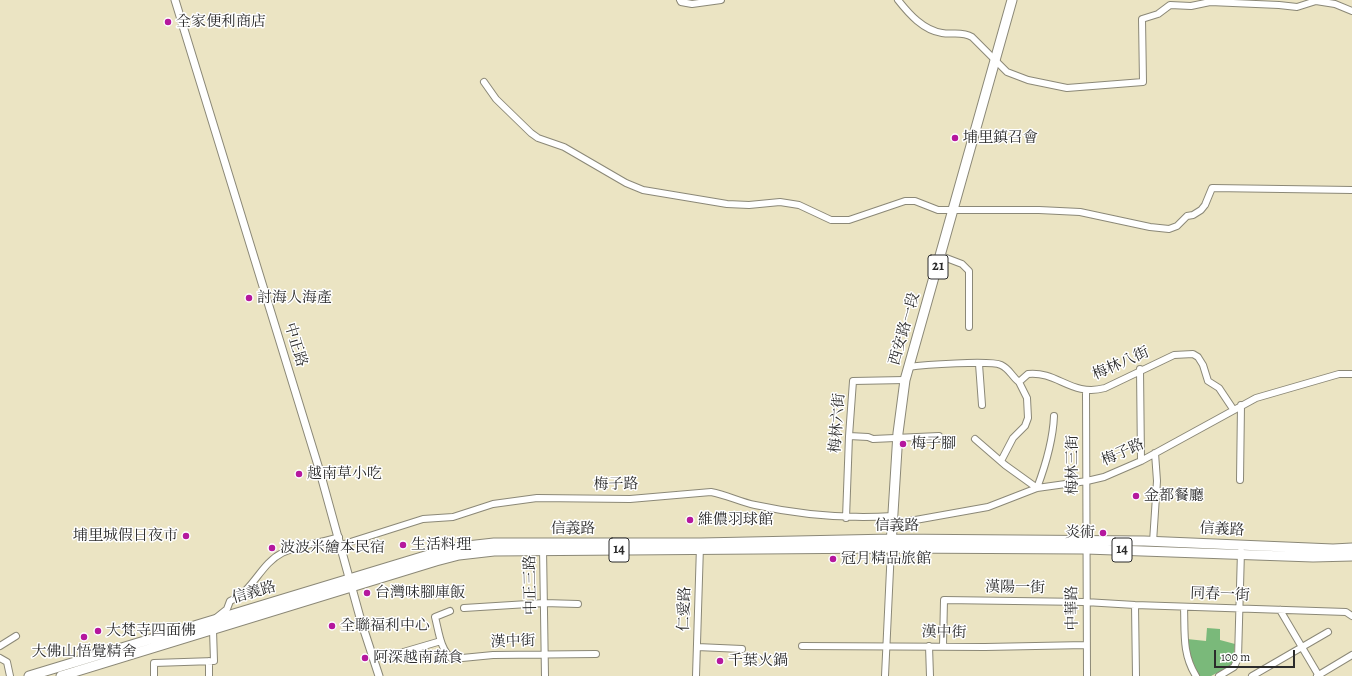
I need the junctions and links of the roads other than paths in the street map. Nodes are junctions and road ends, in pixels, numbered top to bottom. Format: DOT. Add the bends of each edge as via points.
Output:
graph roads {
  1 [pos="175,0"];
  2 [pos="680,0"];
  3 [pos="721,0"];
  4 [pos="898,0"];
  5 [pos="1012,0"];
  6 [pos="1210,1"];
  7 [pos="1352,11"];
  8 [pos="996,62"];
  9 [pos="484,82"];
  10 [pos="1352,190"];
  11 [pos="954,210"];
  12 [pos="941,256"];
  13 [pos="969,327"];
  14 [pos="979,364"];
  15 [pos="908,367"];
  16 [pos="1140,369"];
  17 [pos="1352,374"];
  18 [pos="905,380"];
  19 [pos="1019,382"];
  20 [pos="1086,391"];
  21 [pos="982,405"];
  22 [pos="1241,405"];
  23 [pos="1233,409"];
  24 [pos="1054,416"];
  25 [pos="849,436"];
  26 [pos="939,436"];
  27 [pos="898,439"];
  28 [pos="975,439"];
  29 [pos="1155,453"];
  30 [pos="1001,461"];
  31 [pos="1141,461"];
  32 [pos="1240,480"];
  33 [pos="1086,481"];
  34 [pos="1037,488"];
  35 [pos="846,518"];
  36 [pos="893,520"];
  37 [pos="339,537"];
  38 [pos="1153,542"];
  39 [pos="892,544"];
  40 [pos="341,545"];
  41 [pos="1086,545"];
  42 [pos="543,547"];
  43 [pos="700,547"];
  44 [pos="1352,548"];
  45 [pos="1242,549"];
  46 [pos="1352,556"];
  47 [pos="351,583"];
  48 [pos="1085,602"];
  49 [pos="544,603"];
  50 [pos="578,604"];
  51 [pos="1135,605"];
  52 [pos="1184,607"];
  53 [pos="464,608"];
  54 [pos="1238,608"];
  55 [pos="450,610"];
  56 [pos="1280,610"];
  57 [pos="1352,616"];
  58 [pos="215,619"];
  59 [pos="182,629"];
  60 [pos="214,630"];
  61 [pos="1328,632"];
  62 [pos="16,636"];
  63 [pos="184,638"];
  64 [pos="441,641"];
  65 [pos="1086,645"];
  66 [pos="0,646"];
  67 [pos="802,646"];
  68 [pos="886,646"];
  69 [pos="928,646"];
  70 [pos="943,646"];
  71 [pos="697,647"];
  72 [pos="1303,648"];
  73 [pos="742,649"];
  74 [pos="372,653"];
  75 [pos="544,654"];
  76 [pos="596,654"];
  77 [pos="1352,656"];
  78 [pos="0,658"];
  79 [pos="212,661"];
  80 [pos="10,676"];
  81 [pos="29,676"];
  82 [pos="61,676"];
  83 [pos="154,676"];
  84 [pos="209,676"];
  85 [pos="379,676"];
  86 [pos="545,676"];
  87 [pos="696,676"];
  88 [pos="885,676"];
  89 [pos="930,676"];
  90 [pos="1087,676"];
  91 [pos="1136,676"];
  92 [pos="1196,676"];
  93 [pos="1219,676"];
  94 [pos="1252,676"];
  95 [pos="1318,676"];
  1 -- 37 [label="street, 中正路"];
  2 -- 3 [label="street" via="692,4"];
  4 -- 8 [label="street" via="910,15 931,30 967,34 972,37"];
  5 -- 8 [label="main road, 西安路一段 / 21"];
  6 -- 7 [label="street" via="1297,7 1316,1"];
  6 -- 8 [label="street" via="1191,6 1170,6 1158,14 1142,19 1144,62 1141,83 1067,88 1016,76"];
  8 -- 11 [label="main road, 西安路一段 / 21"];
  9 -- 11 [label="street" via="496,99 538,138 564,147 643,190 727,204 780,202 799,205 831,220 861,217 905,201 915,201 938,210"];
  10 -- 11 [label="street" via="1212,188 1206,205 1201,210 1169,229 1080,212"];
  11 -- 12 [label="main road, 西安路一段 / 21"];
  12 -- 13 [label="street" via="962,264 969,271"];
  12 -- 15 [label="main road, 西安路一段 / 21"];
  14 -- 15 [label="street" via="928,364"];
  14 -- 19 [label="street" via="1001,365"];
  14 -- 21 [label="street"];
  15 -- 18 [label="main road, 西安路一段 / 21"];
  16 -- 20 [label="street, 梅林八街" via="1105,388"];
  16 -- 23 [label="street, 梅林八街" via="1177,354 1196,355 1203,365 1207,380 1219,388"];
  16 -- 31 [label="street"];
  17 -- 22 [label="street, 梅子路" via="1322,378"];
  18 -- 25 [label="street, 梅林六街" via="853,381"];
  18 -- 27 [label="main road, 西安路一段 / 21"];
  19 -- 20 [label="street, 梅林八街" via="1028,374 1041,373"];
  19 -- 30 [label="street" via="1027,398 1028,418 1025,426 1013,438"];
  20 -- 33 [label="street, 梅林三街"];
  22 -- 23 [label="street, 梅子路"];
  22 -- 32 [label="street"];
  23 -- 29 [label="street, 梅子路"];
  24 -- 34 [label="street" via="1049,455"];
  25 -- 27 [label="street"];
  25 -- 35 [label="street, 梅林六街"];
  26 -- 27 [label="street"];
  27 -- 36 [label="main road, 西安路一段 / 21"];
  28 -- 30 [label="street"];
  29 -- 31 [label="street, 梅子路"];
  29 -- 38 [label="street" via="1157,481"];
  30 -- 34 [label="street"];
  31 -- 33 [label="street, 梅子路" via="1104,477"];
  33 -- 34 [label="street, 梅子路"];
  33 -- 41 [label="street, 梅林三街"];
  34 -- 36 [label="street, 梅子路" via="988,507"];
  35 -- 36 [label="street, 梅子路"];
  35 -- 40 [label="street, 梅子路" via="741,502 724,494 711,492 630,499 537,498 494,504 453,517 423,519"];
  36 -- 39 [label="main road, 西安路一段 / 21"];
  37 -- 40 [label="street, 中正路"];
  37 -- 58 [label="street" via="282,554 259,573 247,590 230,601 227,610"];
  38 -- 41 [label="main road, 信義路 / 14"];
  38 -- 45 [label="main road, 信義路 / 14"];
  39 -- 41 [label="main road, 信義路 / 14"];
  39 -- 43 [label="main road, 信義路 / 14"];
  39 -- 68 [label="street, 西安路一段"];
  40 -- 47 [label="street, 中正路"];
  41 -- 45 [label="main road, 信義路 / 14"];
  41 -- 48 [label="street, 中華路"];
  42 -- 43 [label="main road, 信義路 / 14"];
  42 -- 47 [label="main road, 信義路 / 14" via="459,555"];
  42 -- 49 [label="street, 中正三路"];
  43 -- 71 [label="street, 仁愛路"];
  44 -- 45 [label="main road, 信義路 / 14"];
  45 -- 46 [label="main road, 信義路 / 14" via="1313,557"];
  45 -- 54 [label="street"];
  47 -- 58 [label="main road, 信義路 / 14"];
  47 -- 60 [label="main road, 信義路 / 14"];
  47 -- 74 [label="street, 中正路"];
  48 -- 51 [label="street, 同春一街"];
  48 -- 65 [label="street, 中華路"];
  48 -- 70 [label="street, 漢陽一街" via="944,600"];
  49 -- 50 [label="street"];
  49 -- 53 [label="street"];
  49 -- 75 [label="street, 中正三路"];
  51 -- 52 [label="street, 同春一街"];
  51 -- 91 [label="street"];
  52 -- 54 [label="street, 同春一街"];
  52 -- 92 [label="street" via="1185,651 1188,663"];
  54 -- 56 [label="street, 同春一街"];
  54 -- 93 [label="street" via="1237,664"];
  55 -- 64 [label="street" via="435,617"];
  56 -- 57 [label="street, 同春一街" via="1346,612"];
  56 -- 72 [label="street"];
  58 -- 59 [label="main road, 信義路 / 14"];
  59 -- 63 [label="main road"];
  59 -- 81 [label="main road, 信義路 / 14"];
  60 -- 63 [label="main road, 信義路 / 14"];
  60 -- 79 [label="street"];
  61 -- 72 [label="street"];
  62 -- 66 [label="street"];
  63 -- 82 [label="main road, 信義路 / 14"];
  64 -- 74 [label="street" via="400,653"];
  64 -- 75 [label="street, 漢中街" via="452,659"];
  65 -- 70 [label="street, 漢中街"];
  65 -- 90 [label="street, 中華路"];
  67 -- 68 [label="street, 漢中街"];
  68 -- 69 [label="street, 漢中街"];
  68 -- 88 [label="street, 西安路一段"];
  69 -- 70 [label="street, 漢中街"];
  69 -- 89 [label="street"];
  71 -- 73 [label="street"];
  71 -- 87 [label="street, 仁愛路"];
  72 -- 94 [label="street"];
  72 -- 95 [label="street"];
  74 -- 85 [label="street, 中正路"];
  75 -- 76 [label="street, 漢中街"];
  75 -- 86 [label="street, 中正三路"];
  77 -- 95 [label="street"];
  78 -- 80 [label="street" via="7,662"];
  79 -- 83 [label="street" via="154,663"];
  79 -- 84 [label="street"];
}
